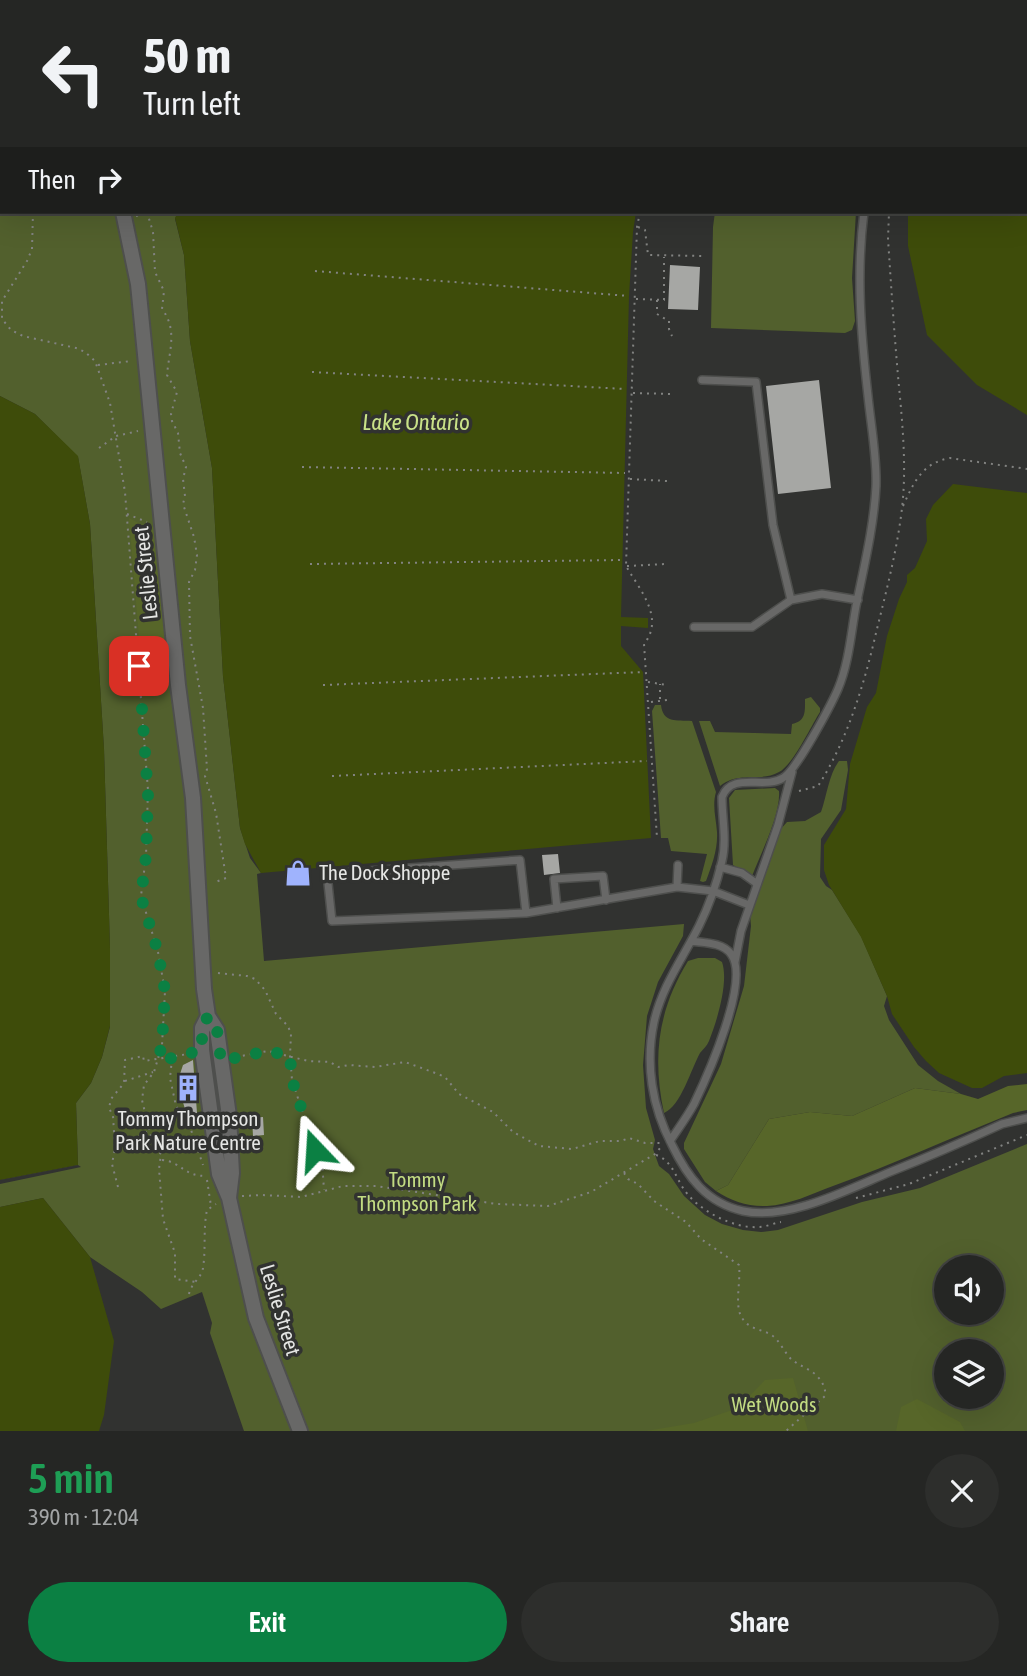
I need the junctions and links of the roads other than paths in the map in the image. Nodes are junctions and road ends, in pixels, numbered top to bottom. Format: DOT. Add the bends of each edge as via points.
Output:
graph roads {
  1 [pos="123,214"];
  2 [pos="864,214"];
  3 [pos="702,380"];
  4 [pos="791,600"];
  5 [pos="858,600"];
  6 [pos="694,627"];
  7 [pos="792,772"];
  8 [pos="678,865"];
  9 [pos="720,867"];
  10 [pos="756,884"];
  11 [pos="677,887"];
  12 [pos="713,891"];
  13 [pos="606,900"];
  14 [pos="749,905"];
  15 [pos="557,908"];
  16 [pos="526,913"];
  17 [pos="691,941"];
  18 [pos="735,962"];
  19 [pos="208,1016"];
  20 [pos="1027,1118"];
  21 [pos="668,1142"];
  22 [pos="229,1198"];
  23 [pos="300,1431"];
  1 -- 19 [label="street, Leslie Street" via="138,284 193,798"];
  2 -- 5 [label="lane" via="862,339 876,485"];
  3 -- 4 [label="lane" via="756,382 773,525"];
  4 -- 5 [label="lane" via="822,594"];
  4 -- 6 [label="lane" via="752,627"];
  5 -- 7 [label="lane" via="838,687"];
  7 -- 9 [label="lane" via="778,781 737,783 727,788 722,803 725,844"];
  7 -- 10 [label="lane"];
  8 -- 11 [label="lane"];
  9 -- 10 [label="lane" via="742,873"];
  9 -- 12 [label="lane"];
  10 -- 14 [label="lane"];
  11 -- 12 [label="lane"];
  11 -- 13 [label="lane"];
  12 -- 14 [label="lane"];
  12 -- 17 [label="lane"];
  13 -- 15 [label="lane"];
  13 -- 15 [label="lane" via="603,876 554,879"];
  14 -- 18 [label="lane"];
  15 -- 16 [label="lane"];
  16 -- 16 [label="lane" via="331,921 327,874 520,860"];
  17 -- 18 [label="lane" via="724,948"];
  17 -- 21 [label="lane" via="662,996 651,1040 652,1094"];
  18 -- 21 [label="lane" via="736,988 714,1060 692,1107"];
  19 -- 22 [label="street, Leslie Street" via="217,1030 230,1127"];
  19 -- 22 [label="street, Leslie Street" via="202,1028 202,1050 219,1174"];
  20 -- 21 [label="lane" via="1002,1124 823,1199 765,1213 724,1205 707,1195"];
  22 -- 23 [label="street, Leslie Street" via="256,1318"];
}
